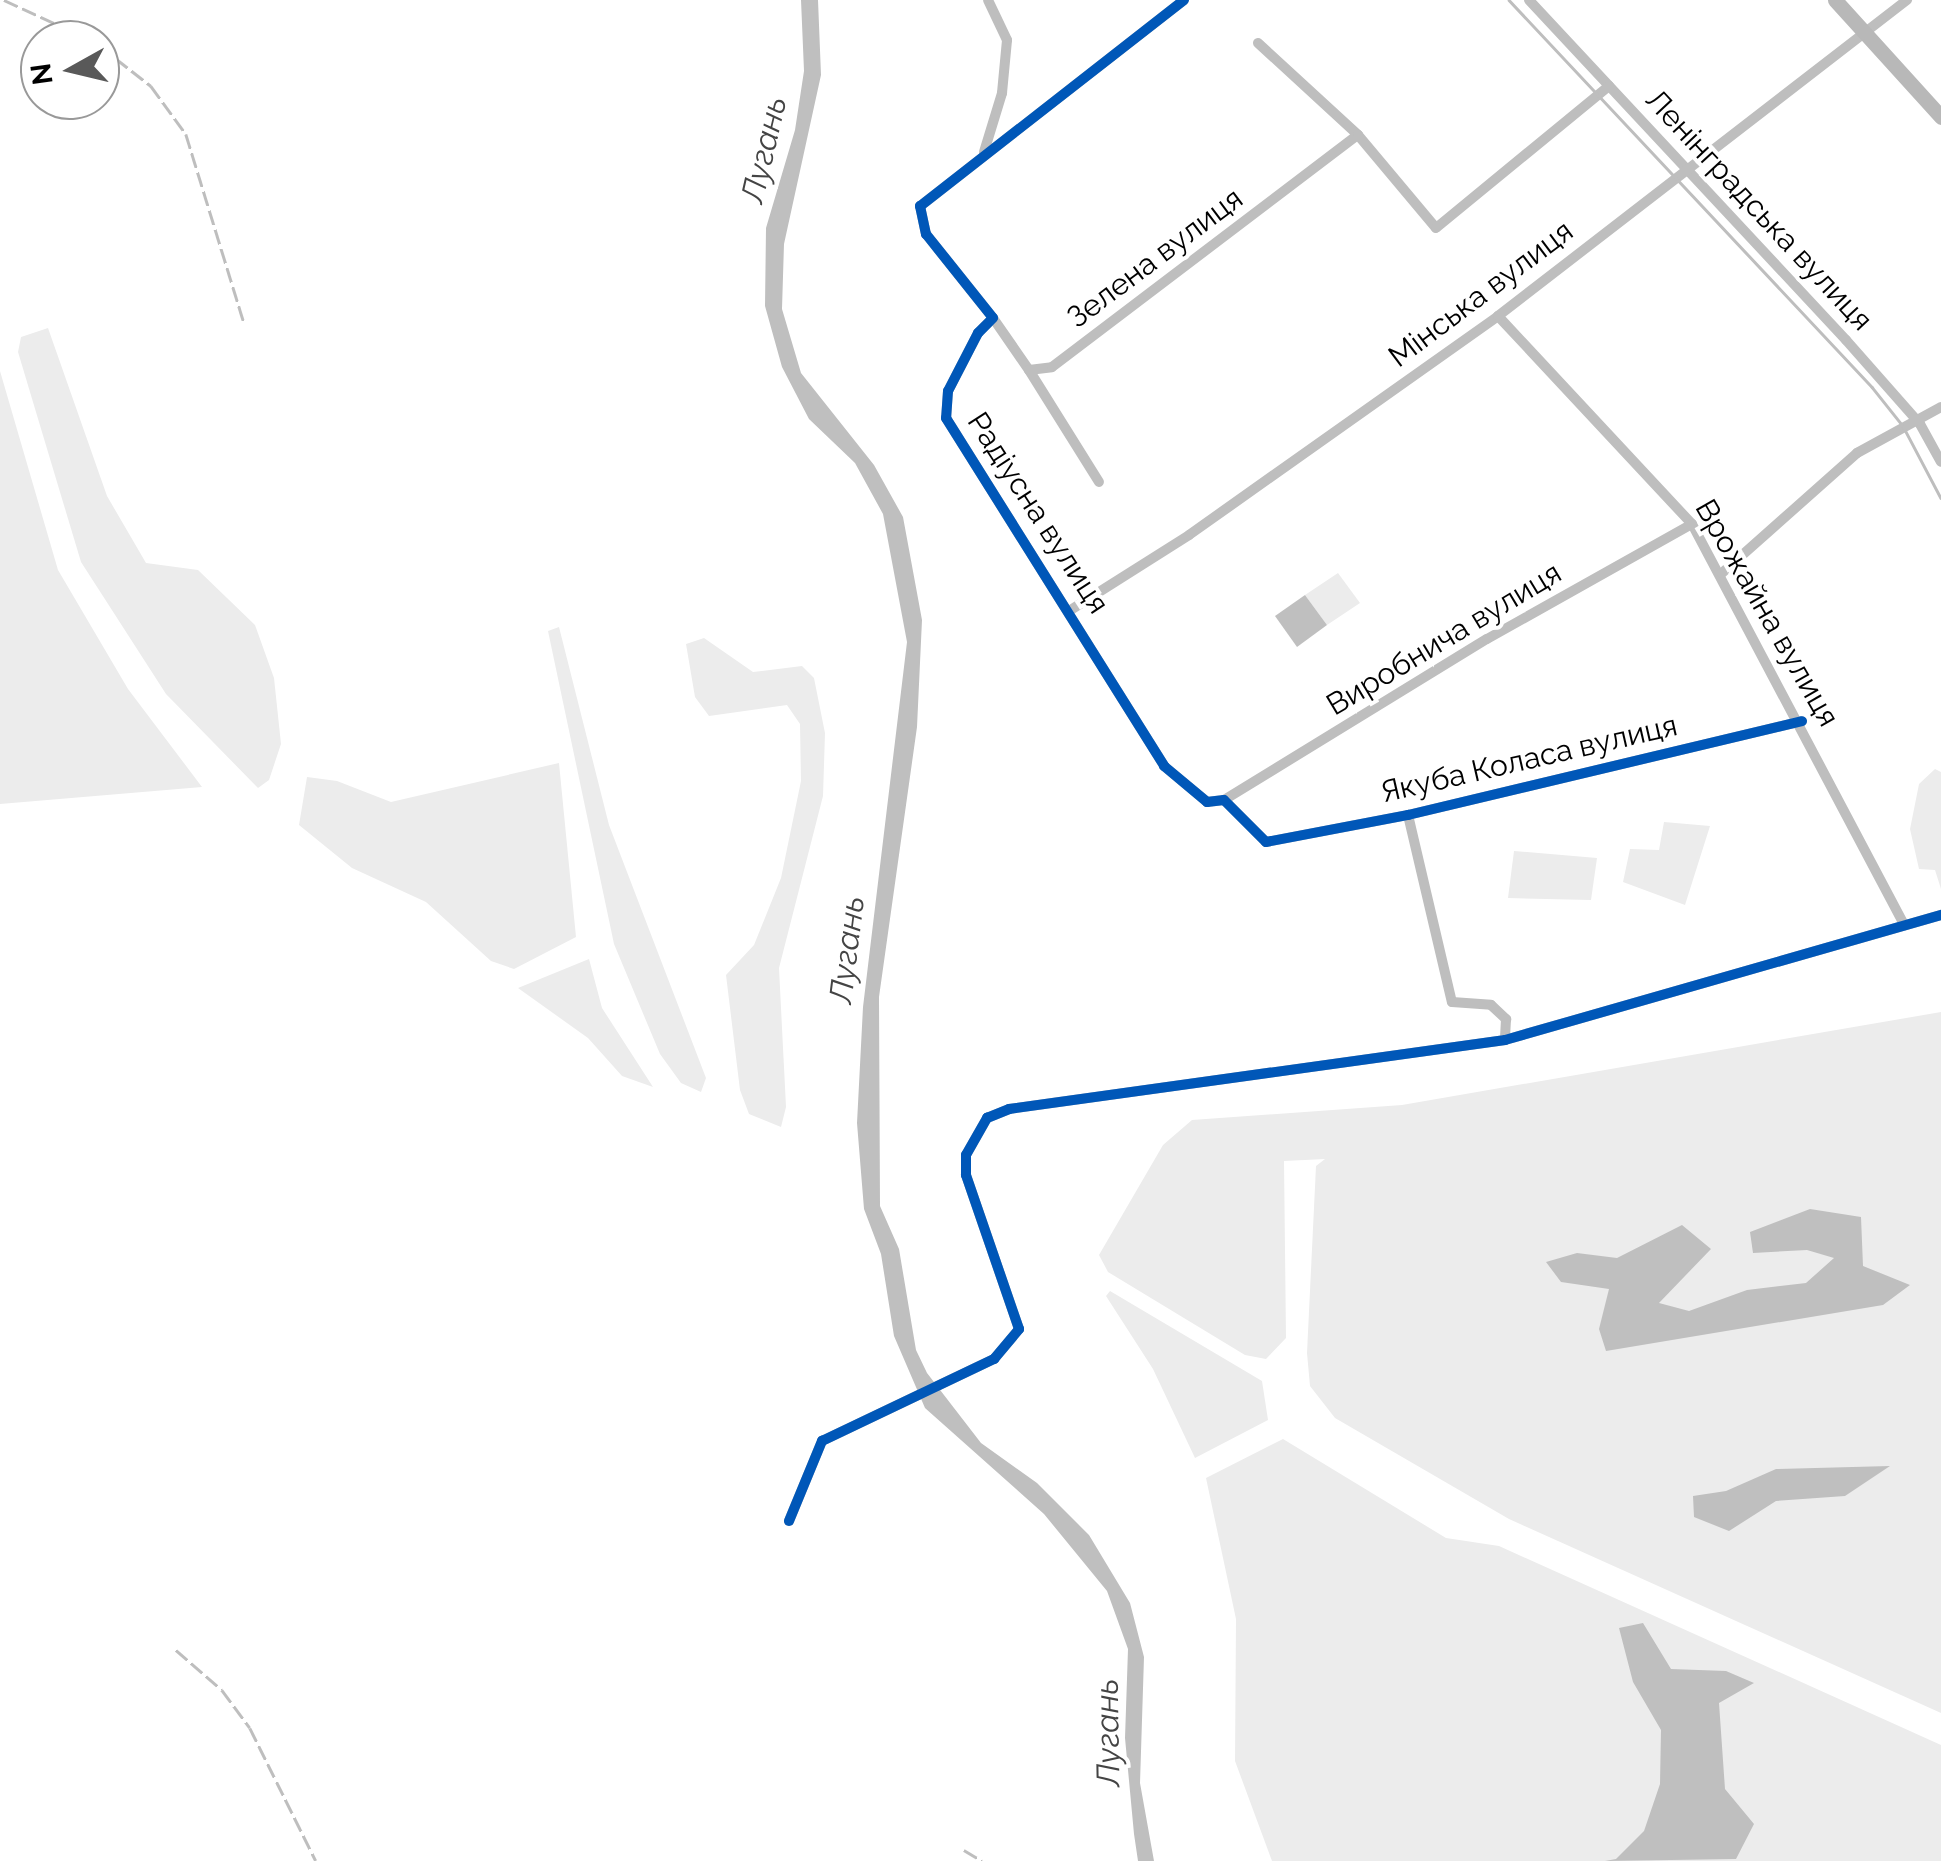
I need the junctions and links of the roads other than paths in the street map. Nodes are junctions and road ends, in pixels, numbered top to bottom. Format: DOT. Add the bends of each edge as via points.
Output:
graph roads {
  1 [pos="988,0"];
  2 [pos="1184,0"];
  3 [pos="1529,0"];
  4 [pos="1835,0"];
  5 [pos="1908,0"];
  6 [pos="1864,33"];
  7 [pos="1258,43"];
  8 [pos="1608,86"];
  9 [pos="1941,117"];
  10 [pos="1358,136"];
  11 [pos="984,153"];
  12 [pos="1691,172"];
  13 [pos="1498,316"];
  14 [pos="993,318"];
  15 [pos="1028,370"];
  16 [pos="1941,407"];
  17 [pos="1920,424"];
  18 [pos="1941,462"];
  19 [pos="1099,482"];
  20 [pos="1692,524"];
  21 [pos="1722,573"];
  22 [pos="1070,611"];
  23 [pos="1802,721"];
  24 [pos="1224,800"];
  25 [pos="1408,815"];
  26 [pos="1266,842"];
  27 [pos="1941,915"];
  28 [pos="1904,926"];
  29 [pos="1505,1040"];
  30 [pos="790,1521"];
  1 -- 11 [label="street" via="1008,40 1002,93"];
  2 -- 11 [label="street"];
  3 -- 8 [label="street, Ленінградська вулиця"];
  4 -- 6 [label="street"];
  5 -- 6 [label="street, Мінська вулиця"];
  6 -- 9 [label="street"];
  6 -- 12 [label="street, Мінська вулиця"];
  7 -- 10 [label="street"];
  8 -- 10 [label="street" via="1599,100 1436,228"];
  8 -- 12 [label="street, Ленінградська вулиця"];
  10 -- 15 [label="street, Зелена вулиця" via="1052,367"];
  11 -- 14 [label="street" via="920,206 926,234"];
  12 -- 13 [label="street, Мінська вулиця" via="1674,174"];
  12 -- 17 [label="street, Ленінградська вулиця"];
  13 -- 20 [label="street, Врожайна вулиця"];
  13 -- 22 [label="street, Мінська вулиця"];
  14 -- 15 [label="street"];
  14 -- 22 [label="street, Радіусна вулиця" via="948,390 946,418"];
  15 -- 19 [label="street"];
  16 -- 17 [label="street"];
  17 -- 18 [label="street, Ленінградська вулиця"];
  17 -- 21 [label="street" via="1890,431 1856,454"];
  20 -- 21 [label="street, Врожайна вулиця"];
  20 -- 24 [label="street, Виробнича вулиця" via="1487,639"];
  21 -- 23 [label="street, Врожайна вулиця"];
  22 -- 24 [label="street, Радіусна вулиця" via="1164,766 1207,802"];
  23 -- 25 [label="street, Якуба Коласа вулиця"];
  23 -- 28 [label="street, Врожайна вулиця"];
  24 -- 26 [label="street, Радіусна вулиця"];
  25 -- 26 [label="street, Якуба Коласа вулиця"];
  25 -- 29 [label="street" via="1452,1002 1491,1005 1506,1020"];
  27 -- 28 [label="street"];
  28 -- 29 [label="street"];
  29 -- 30 [label="street" via="1009,1109 987,1118 966,1155 966,1176 1019,1329 994,1359 822,1441"];
}
